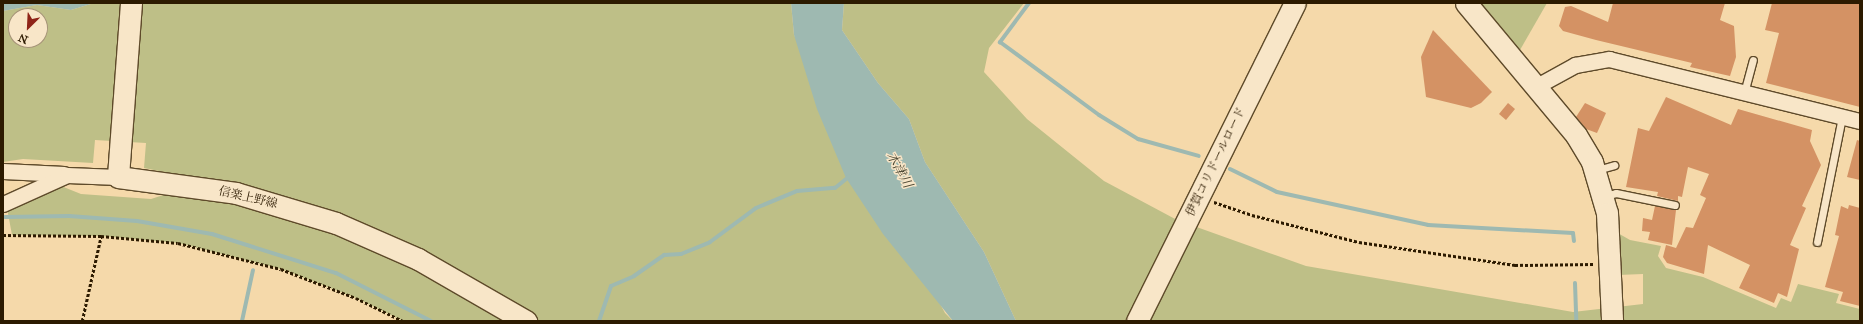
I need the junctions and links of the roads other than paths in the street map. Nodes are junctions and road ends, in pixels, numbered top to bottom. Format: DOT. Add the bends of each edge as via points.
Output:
graph roads {
  1 [pos="131,3"];
  2 [pos="1295,3"];
  3 [pos="1466,3"];
  4 [pos="1753,60"];
  5 [pos="1535,87"];
  6 [pos="1744,93"];
  7 [pos="1842,117"];
  8 [pos="1860,122"];
  9 [pos="3,171"];
  10 [pos="67,175"];
  11 [pos="118,177"];
  12 [pos="1604,196"];
  13 [pos="3,204"];
  14 [pos="1675,205"];
  15 [pos="1817,242"];
  16 [pos="526,321"];
  17 [pos="1137,321"];
  18 [pos="1612,321"];
  1 -- 11 [label="street"];
  2 -- 17 [label="street, 伊賀コリドールロード"];
  3 -- 5 [label="street"];
  4 -- 6 [label="lane"];
  5 -- 6 [label="street" via="1575,65 1609,59"];
  5 -- 12 [label="street" via="1605,168"];
  6 -- 7 [label="street"];
  7 -- 8 [label="street"];
  7 -- 15 [label="lane"];
  9 -- 10 [label="street"];
  10 -- 11 [label="street"];
  10 -- 13 [label="street"];
  11 -- 16 [label="street, 信楽上野線" via="236,193 336,223 418,259"];
  12 -- 14 [label="lane" via="1616,193"];
  12 -- 18 [label="street" via="1610,248"];
}
